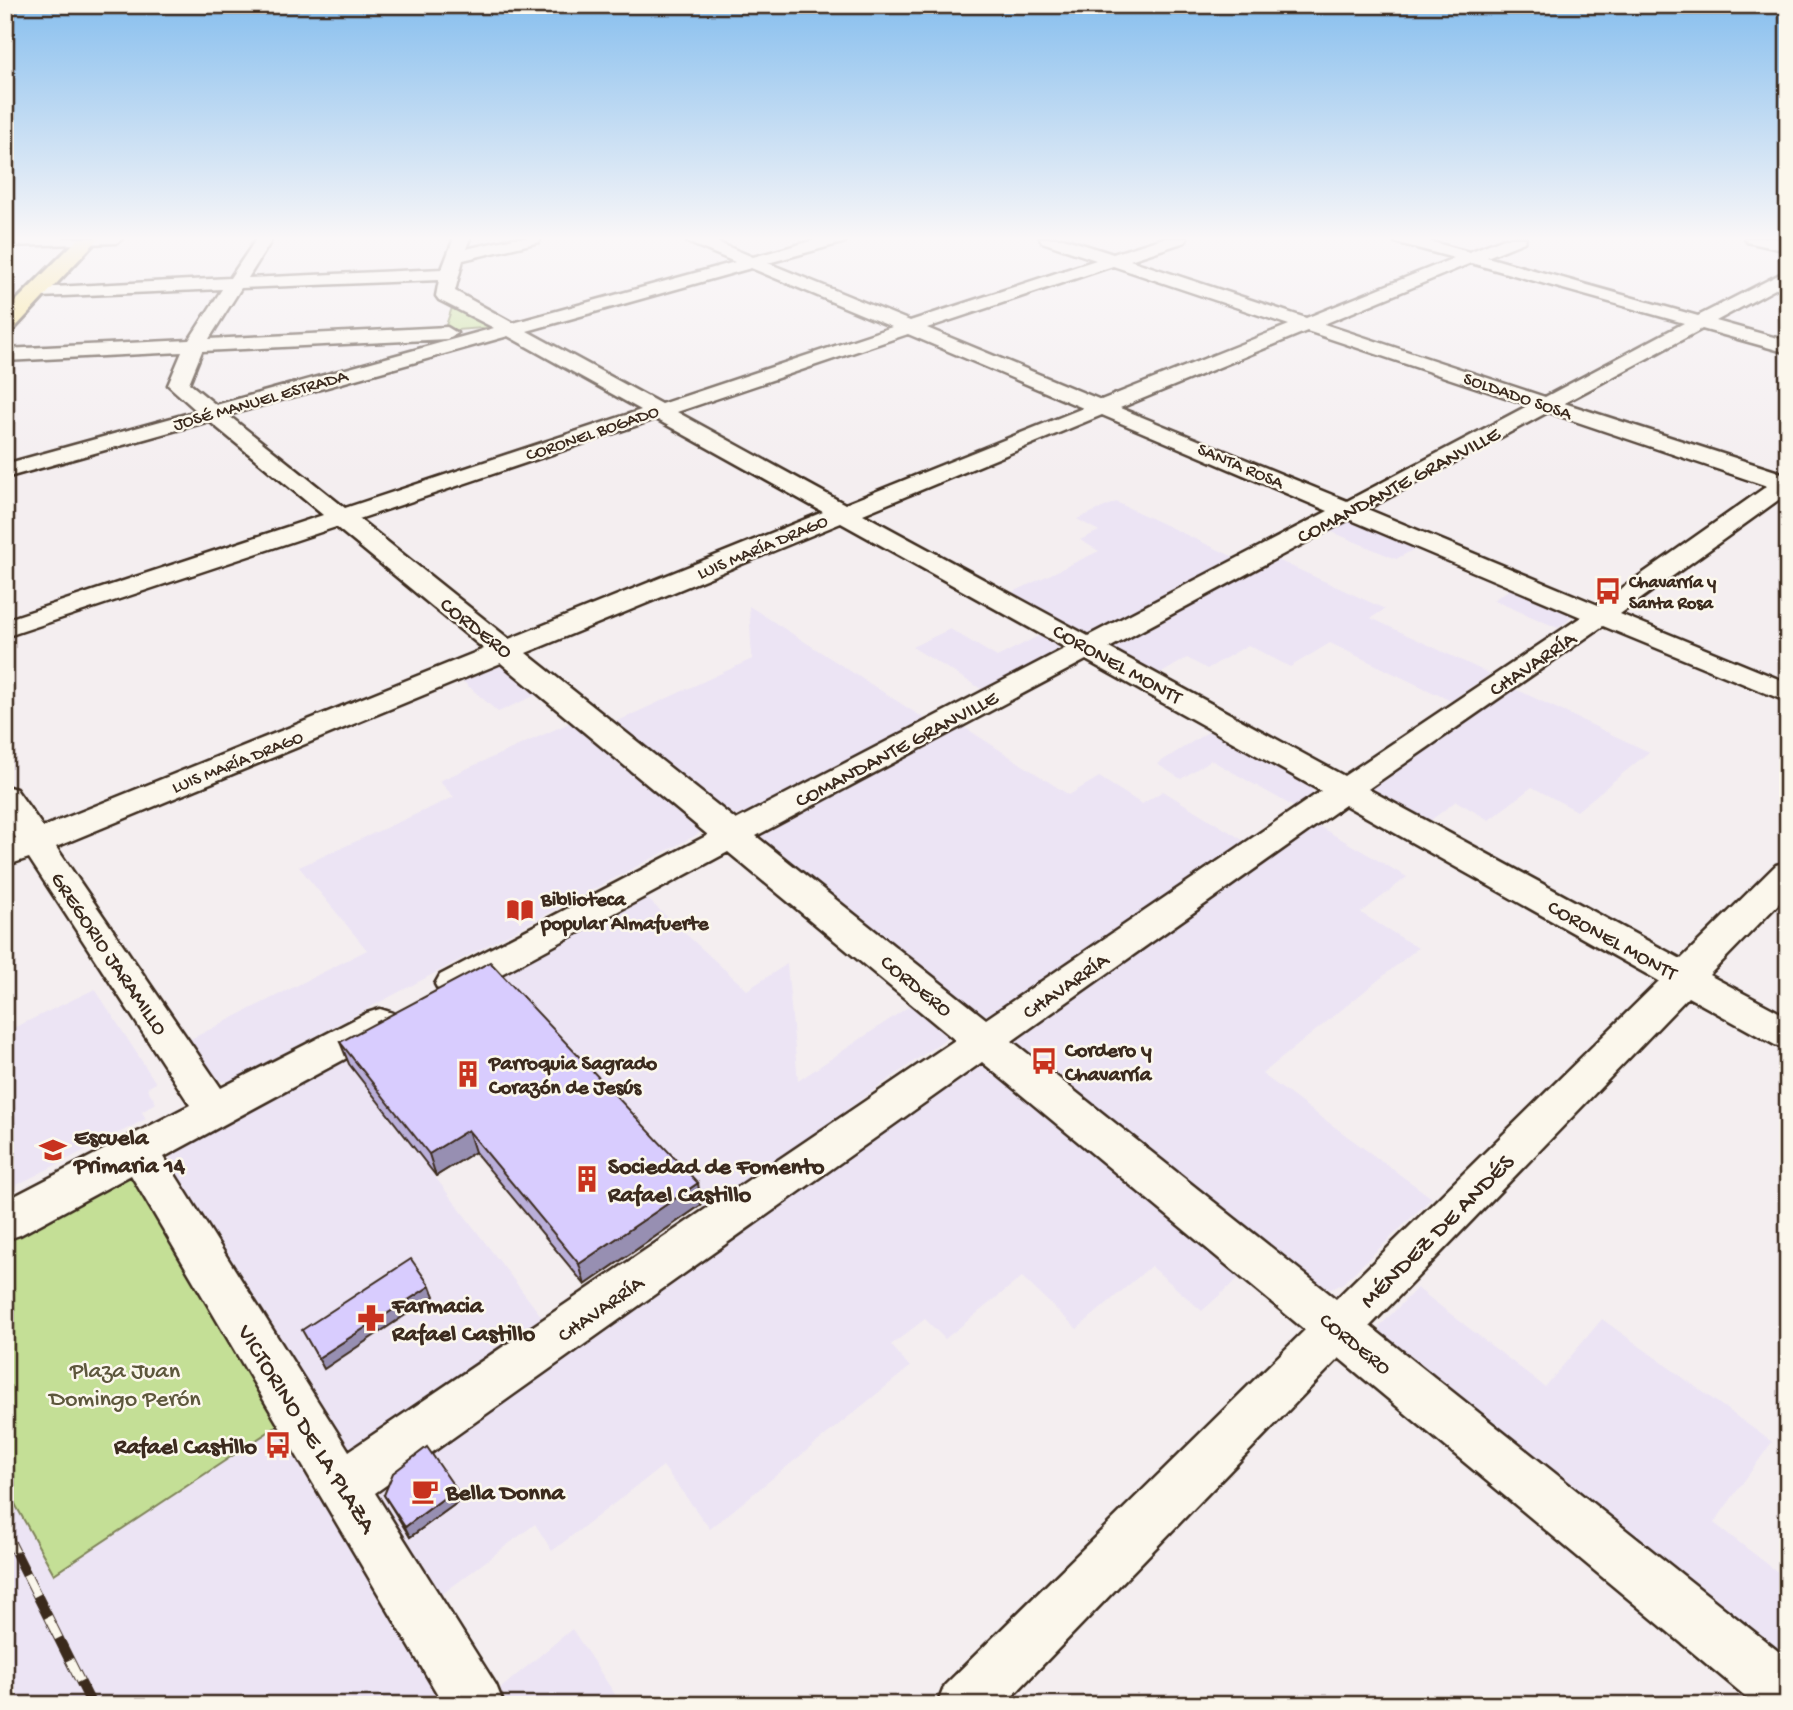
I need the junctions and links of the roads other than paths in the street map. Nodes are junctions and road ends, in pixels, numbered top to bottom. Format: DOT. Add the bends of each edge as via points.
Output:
graph roads {
  1 [pos="214,318"];
  2 [pos="441,318"];
  3 [pos="488,318"];
  4 [pos="553,318"];
  5 [pos="885,318"];
  6 [pos="939,318"];
  7 [pos="1288,318"];
  8 [pos="1321,318"];
  9 [pos="1685,318"];
  10 [pos="1708,318"];
  11 [pos="1700,322"];
  12 [pos="1306,324"];
  13 [pos="909,328"];
  14 [pos="510,330"];
  15 [pos="436,341"];
  16 [pos="196,345"];
  17 [pos="1788,347"];
  18 [pos="5,355"];
  19 [pos="1547,404"];
  20 [pos="1104,408"];
  21 [pos="657,410"];
  22 [pos="211,413"];
  23 [pos="5,471"];
  24 [pos="1787,484"];
  25 [pos="1350,511"];
  26 [pos="845,512"];
  27 [pos="338,517"];
  28 [pos="1601,615"];
  29 [pos="5,629"];
  30 [pos="1088,647"];
  31 [pos="509,652"];
  32 [pos="1788,693"];
  33 [pos="1346,789"];
  34 [pos="5,796"];
  35 [pos="732,835"];
  36 [pos="21,849"];
  37 [pos="1788,873"];
  38 [pos="1684,978"];
  39 [pos="1788,1035"];
  40 [pos="985,1041"];
  41 [pos="215,1111"];
  42 [pos="139,1152"];
  43 [pos="5,1222"];
  44 [pos="1339,1329"];
  45 [pos="342,1486"];
  46 [pos="1788,1695"];
  47 [pos="477,1705"];
  48 [pos="965,1705"];
  1 -- 16 [label="street, CORDERO"];
  2 -- 15 [label="street"];
  3 -- 14 [label="street, CORONEL MONTT"];
  4 -- 14 [label="street, JOSÉ MANUEL ESTRADA"];
  5 -- 13 [label="street, SANTA ROSA"];
  6 -- 13 [label="street, CORONEL BOGADO"];
  7 -- 12 [label="street, SOLDADO SOSA"];
  8 -- 12 [label="street, LUIS MARÍA DRAGO"];
  9 -- 11 [label="street"];
  10 -- 11 [label="street, COMANDANTE GRANVILLE"];
  11 -- 17 [label="street"];
  11 -- 19 [label="street, COMANDANTE GRANVILLE"];
  12 -- 19 [label="street, SOLDADO SOSA"];
  12 -- 20 [label="street, LUIS MARÍA DRAGO"];
  13 -- 20 [label="street, SANTA ROSA"];
  13 -- 21 [label="street, CORONEL BOGADO"];
  14 -- 15 [label="street, JOSÉ MANUEL ESTRADA"];
  14 -- 21 [label="street, CORONEL MONTT"];
  15 -- 16 [label="street"];
  15 -- 22 [label="street, JOSÉ MANUEL ESTRADA"];
  16 -- 18 [label="street"];
  16 -- 22 [label="street, CORDERO" via="177,381"];
  19 -- 24 [label="street, SOLDADO SOSA"];
  19 -- 25 [label="street, COMANDANTE GRANVILLE"];
  20 -- 25 [label="street, SANTA ROSA"];
  20 -- 26 [label="street, LUIS MARÍA DRAGO"];
  21 -- 26 [label="street, CORONEL MONTT"];
  21 -- 27 [label="street, CORONEL BOGADO"];
  22 -- 23 [label="street, JOSÉ MANUEL ESTRADA"];
  22 -- 27 [label="street, CORDERO"];
  24 -- 28 [label="street, CHAVARRÍA"];
  25 -- 28 [label="street, SANTA ROSA"];
  25 -- 30 [label="street, COMANDANTE GRANVILLE"];
  26 -- 30 [label="street, CORONEL MONTT"];
  26 -- 31 [label="street, LUIS MARÍA DRAGO"];
  27 -- 29 [label="street, CORONEL BOGADO"];
  27 -- 31 [label="street, CORDERO"];
  28 -- 32 [label="street, SANTA ROSA"];
  28 -- 33 [label="street, CHAVARRÍA"];
  30 -- 33 [label="street, CORONEL MONTT"];
  30 -- 35 [label="street, COMANDANTE GRANVILLE"];
  31 -- 35 [label="street, CORDERO"];
  31 -- 36 [label="street, LUIS MARÍA DRAGO"];
  33 -- 38 [label="street, CORONEL MONTT"];
  33 -- 40 [label="street, CHAVARRÍA"];
  34 -- 36 [label="street, GREGORIO JARAMILLO"];
  35 -- 40 [label="street, CORDERO"];
  35 -- 41 [label="street, COMANDANTE GRANVILLE"];
  36 -- 41 [label="street, GREGORIO JARAMILLO"];
  37 -- 38 [label="street, MÉNDEZ DE ANDÉS"];
  38 -- 39 [label="street, CORONEL MONTT"];
  38 -- 44 [label="street, MÉNDEZ DE ANDÉS"];
  40 -- 44 [label="street, CORDERO"];
  40 -- 45 [label="street, CHAVARRÍA"];
  41 -- 42 [label="street, COMANDANTE GRANVILLE"];
  42 -- 43 [label="street, COMANDANTE GRANVILLE"];
  42 -- 45 [label="street, VICTORINO DE LA PLAZA"];
  44 -- 46 [label="street, CORDERO"];
  44 -- 48 [label="street, MÉNDEZ DE ANDÉS"];
  45 -- 47 [label="street, VICTORINO DE LA PLAZA"];
}
